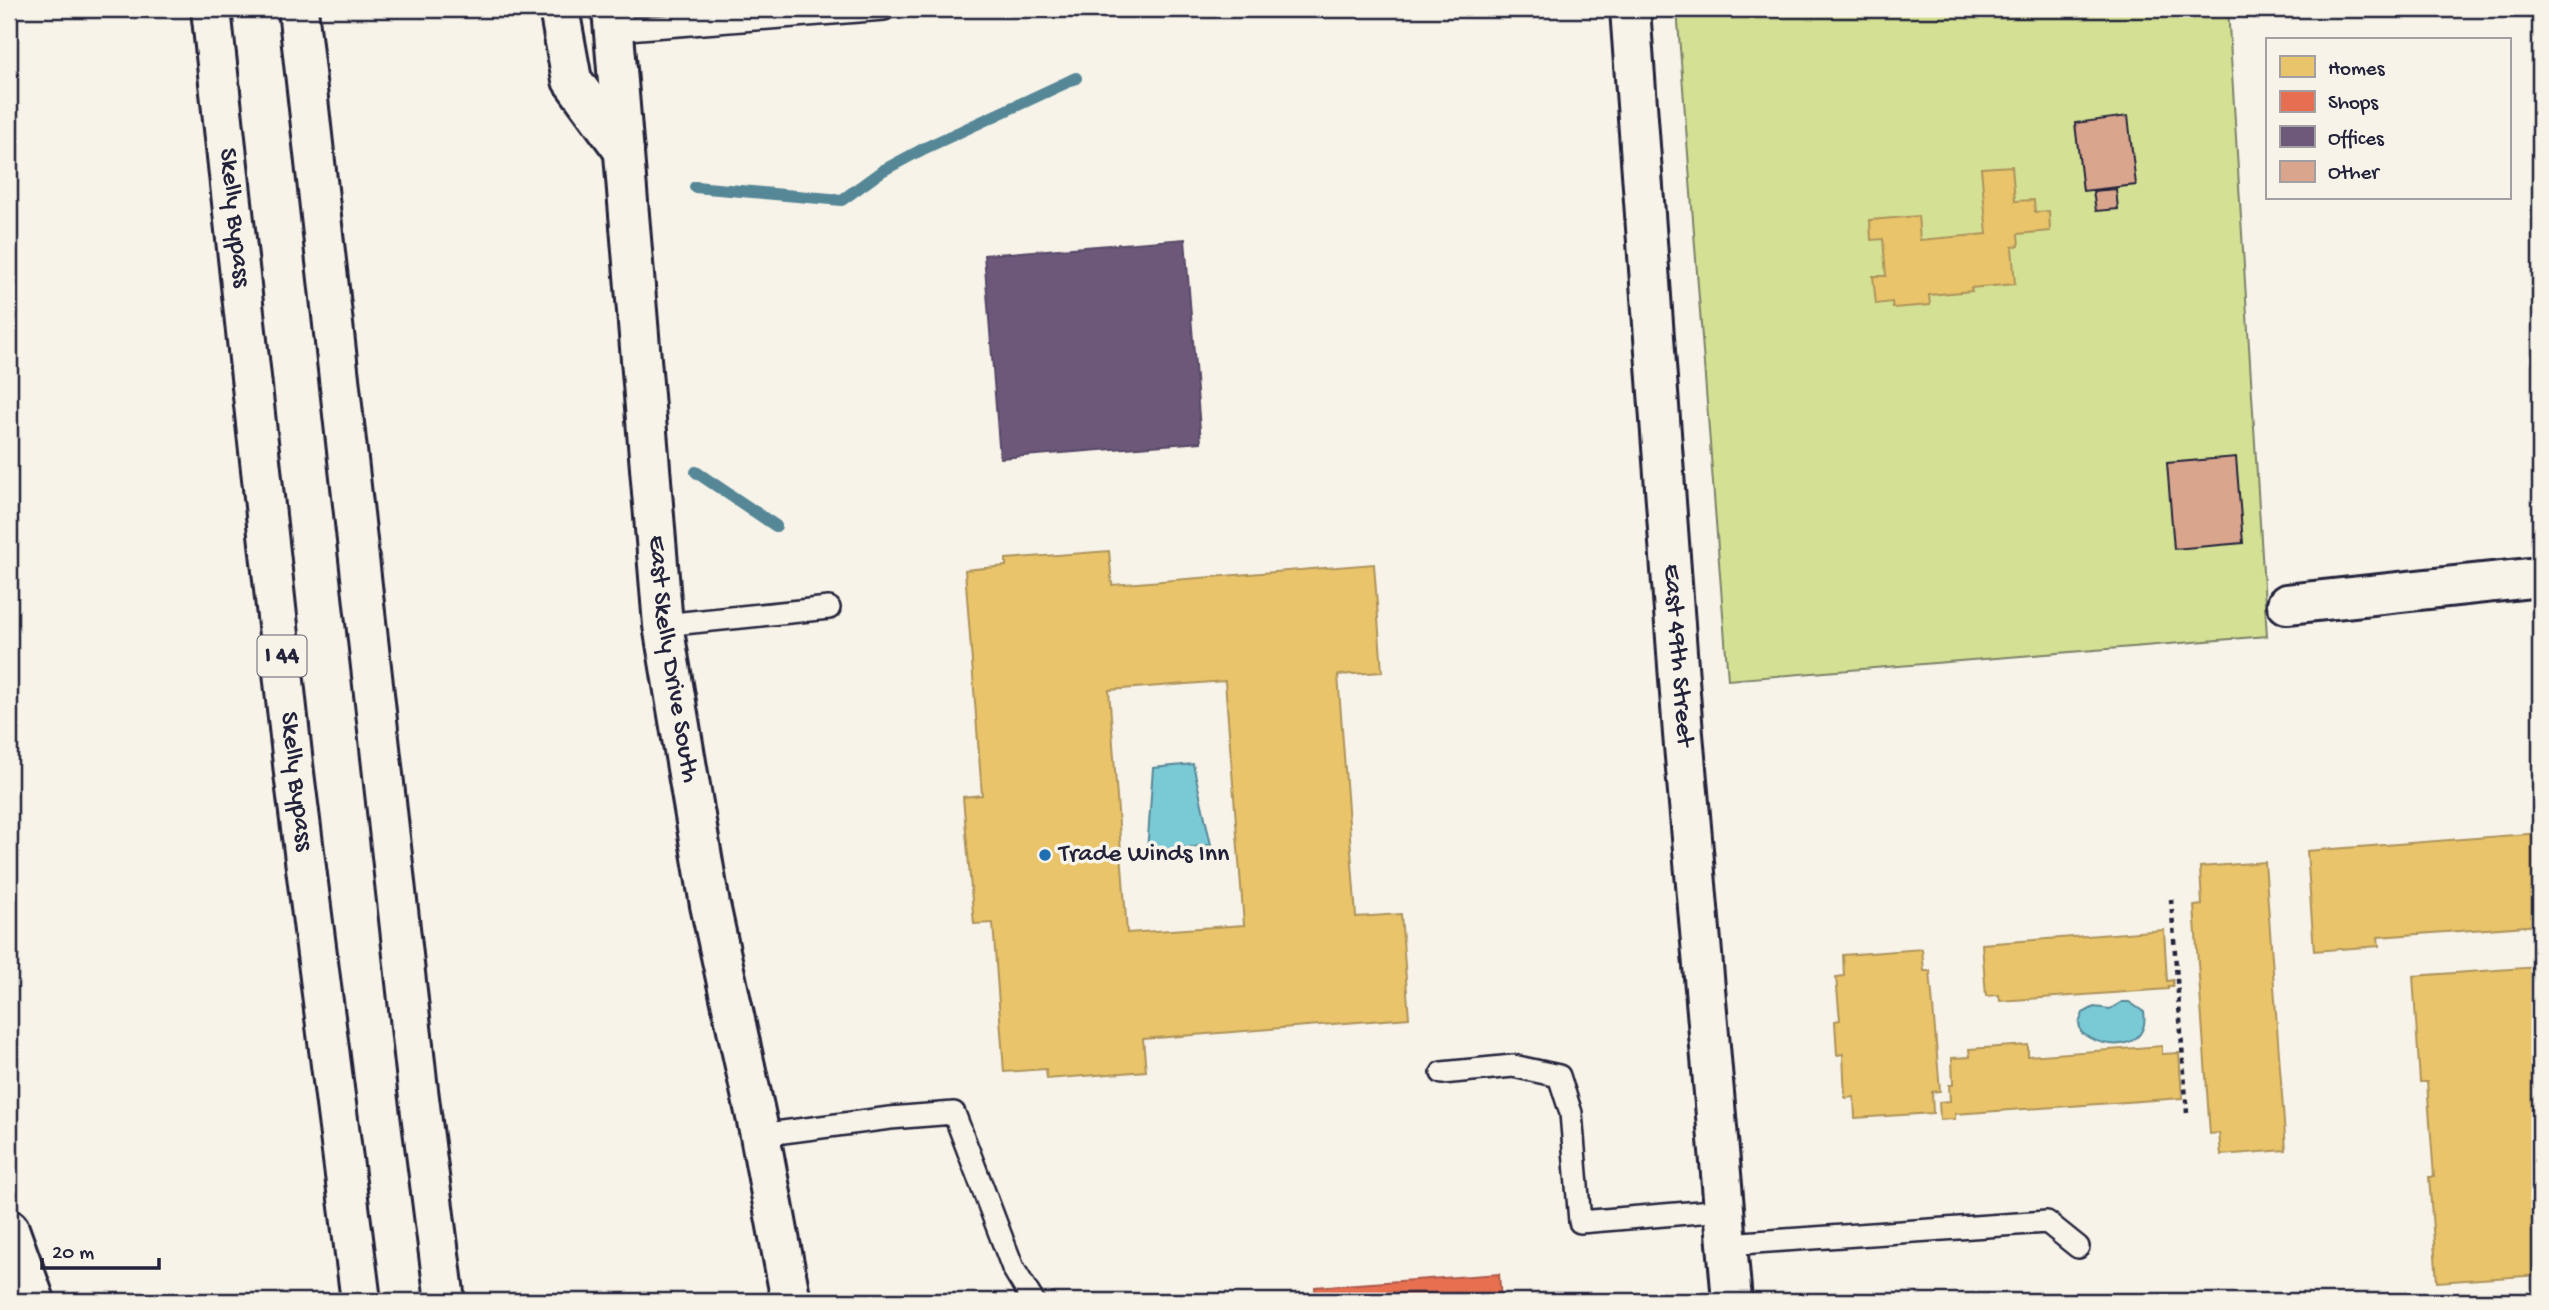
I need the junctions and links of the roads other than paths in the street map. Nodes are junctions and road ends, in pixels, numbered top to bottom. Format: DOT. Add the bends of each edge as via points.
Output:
graph roads {
  1 [pos="211,9"];
  2 [pos="299,9"];
  3 [pos="559,9"];
  4 [pos="884,9"];
  5 [pos="1630,9"];
  6 [pos="613,19"];
  7 [pos="624,151"];
  8 [pos="2540,577"];
  9 [pos="2287,604"];
  10 [pos="829,608"];
  11 [pos="663,625"];
  12 [pos="1442,1073"];
  13 [pos="760,1135"];
  14 [pos="1725,1227"];
  15 [pos="9,1229"];
  16 [pos="2078,1247"];
  17 [pos="35,1301"];
  18 [pos="361,1301"];
  19 [pos="445,1301"];
  20 [pos="790,1301"];
  21 [pos="1032,1301"];
  22 [pos="1732,1301"];
  1 -- 18 [label="main road, Skelly Bypass / I 44" via="294,773"];
  2 -- 19 [label="main road" via="414,1062"];
  3 -- 7 [label="main road" via="572,80"];
  4 -- 6 [label="lane"];
  5 -- 14 [label="main road, East 49th Street" via="1683,734"];
  6 -- 7 [label="main road, East Skelly Drive South"];
  7 -- 11 [label="main road, East Skelly Drive South"];
  8 -- 9 [label="main road"];
  10 -- 11 [label="lane"];
  11 -- 13 [label="main road, East Skelly Drive South" via="710,905"];
  12 -- 14 [label="lane" via="1513,1066 1559,1076 1571,1113 1580,1222"];
  13 -- 20 [label="main road, East Skelly Drive South"];
  13 -- 21 [label="lane" via="954,1113 1013,1268"];
  14 -- 16 [label="lane" via="2046,1222"];
  14 -- 22 [label="main road, East 49th Street"];
  15 -- 17 [label="main road"];
}
